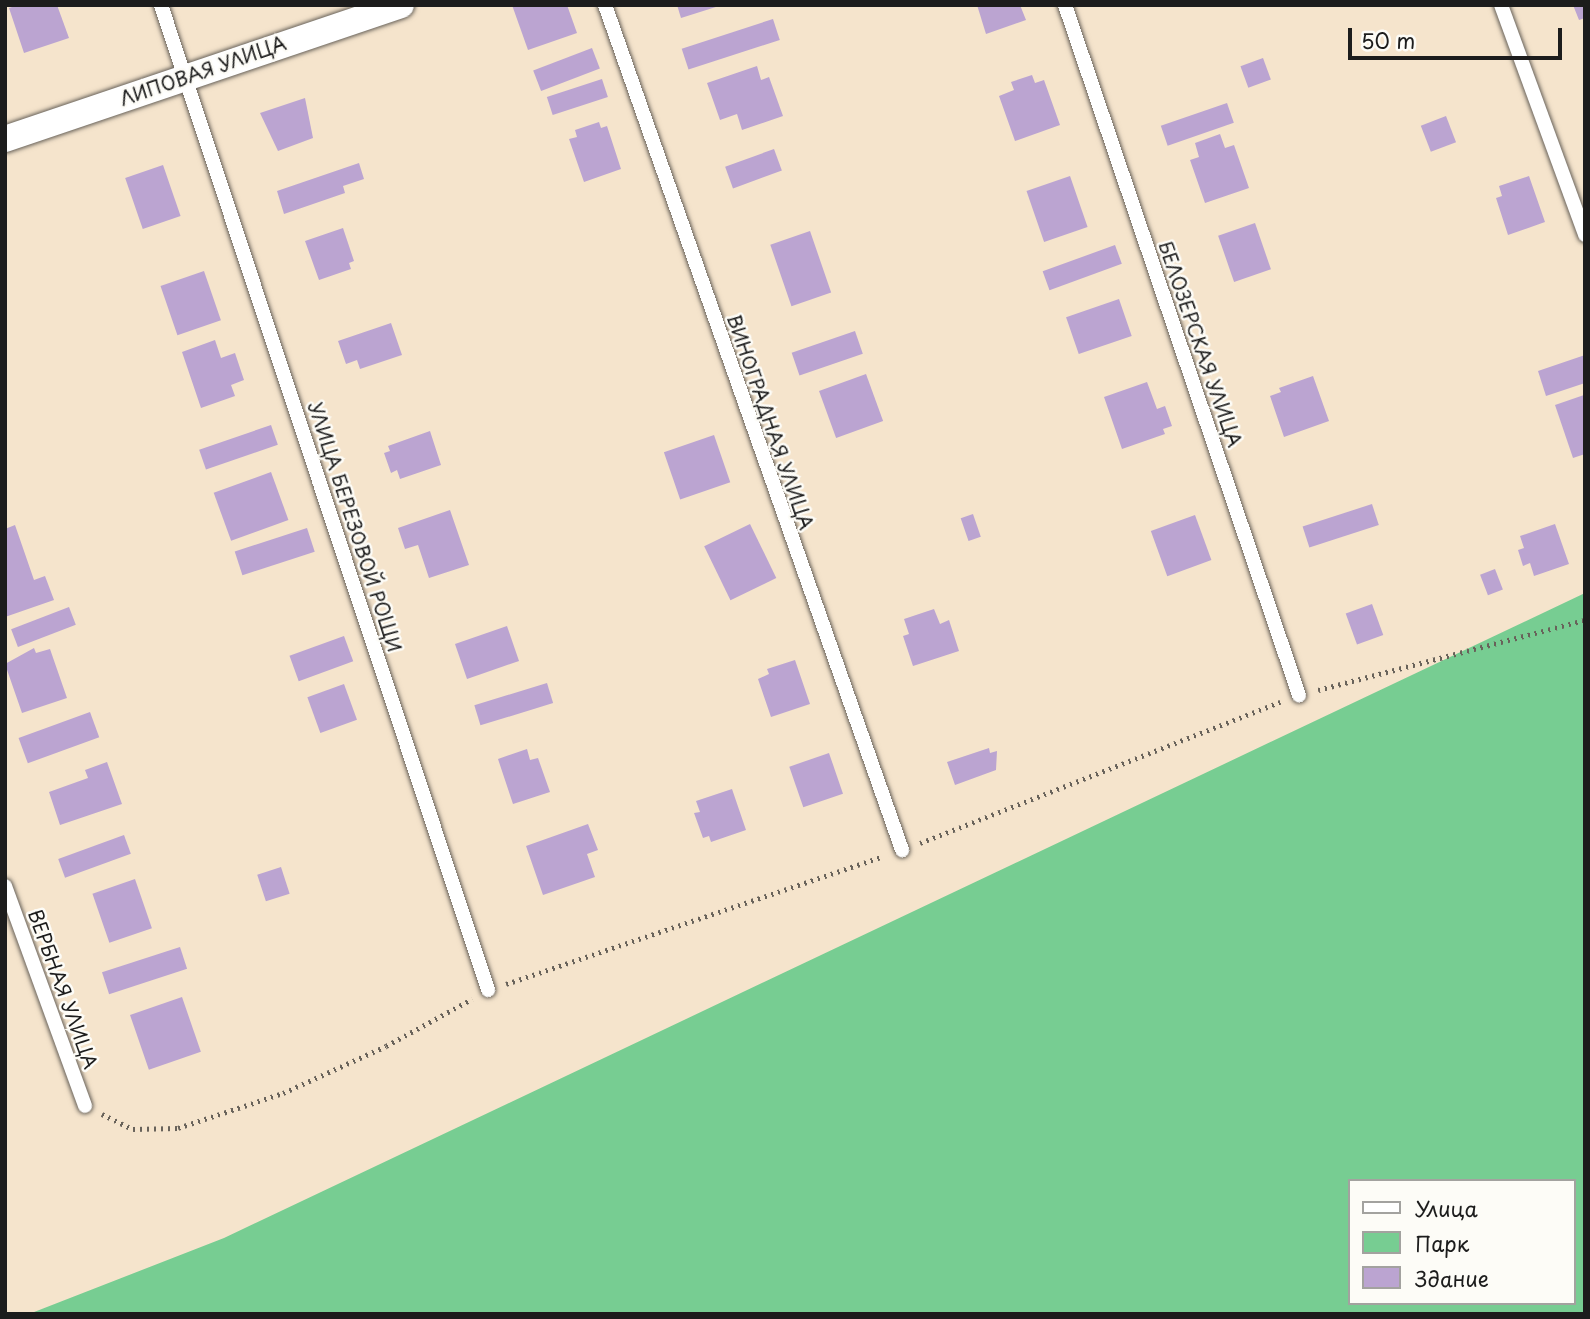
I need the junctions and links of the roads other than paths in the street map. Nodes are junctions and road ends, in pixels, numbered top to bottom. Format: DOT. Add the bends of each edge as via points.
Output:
graph roads {
  1 [pos="162,5"];
  2 [pos="401,5"];
  3 [pos="605,5"];
  4 [pos="1065,5"];
  5 [pos="1501,5"];
  6 [pos="185,76"];
  7 [pos="5,139"];
  8 [pos="1585,234"];
  9 [pos="1299,695"];
  10 [pos="902,850"];
  11 [pos="5,886"];
  12 [pos="488,990"];
  13 [pos="85,1107"];
  1 -- 6 [label="lane, УЛИЦА БЕРЕЗОВОЙ РОЩИ"];
  2 -- 6 [label="street, ЛИПОВАЯ УЛИЦА"];
  3 -- 10 [label="lane, ВИНОГРАДНАЯ УЛИЦА"];
  4 -- 9 [label="lane, БЕЛОЗЕРСКАЯ УЛИЦА"];
  5 -- 8 [label="lane"];
  6 -- 7 [label="street, ЛИПОВАЯ УЛИЦА"];
  6 -- 12 [label="lane, УЛИЦА БЕРЕЗОВОЙ РОЩИ"];
  11 -- 13 [label="lane, ВЕРБНАЯ УЛИЦА"];
}
